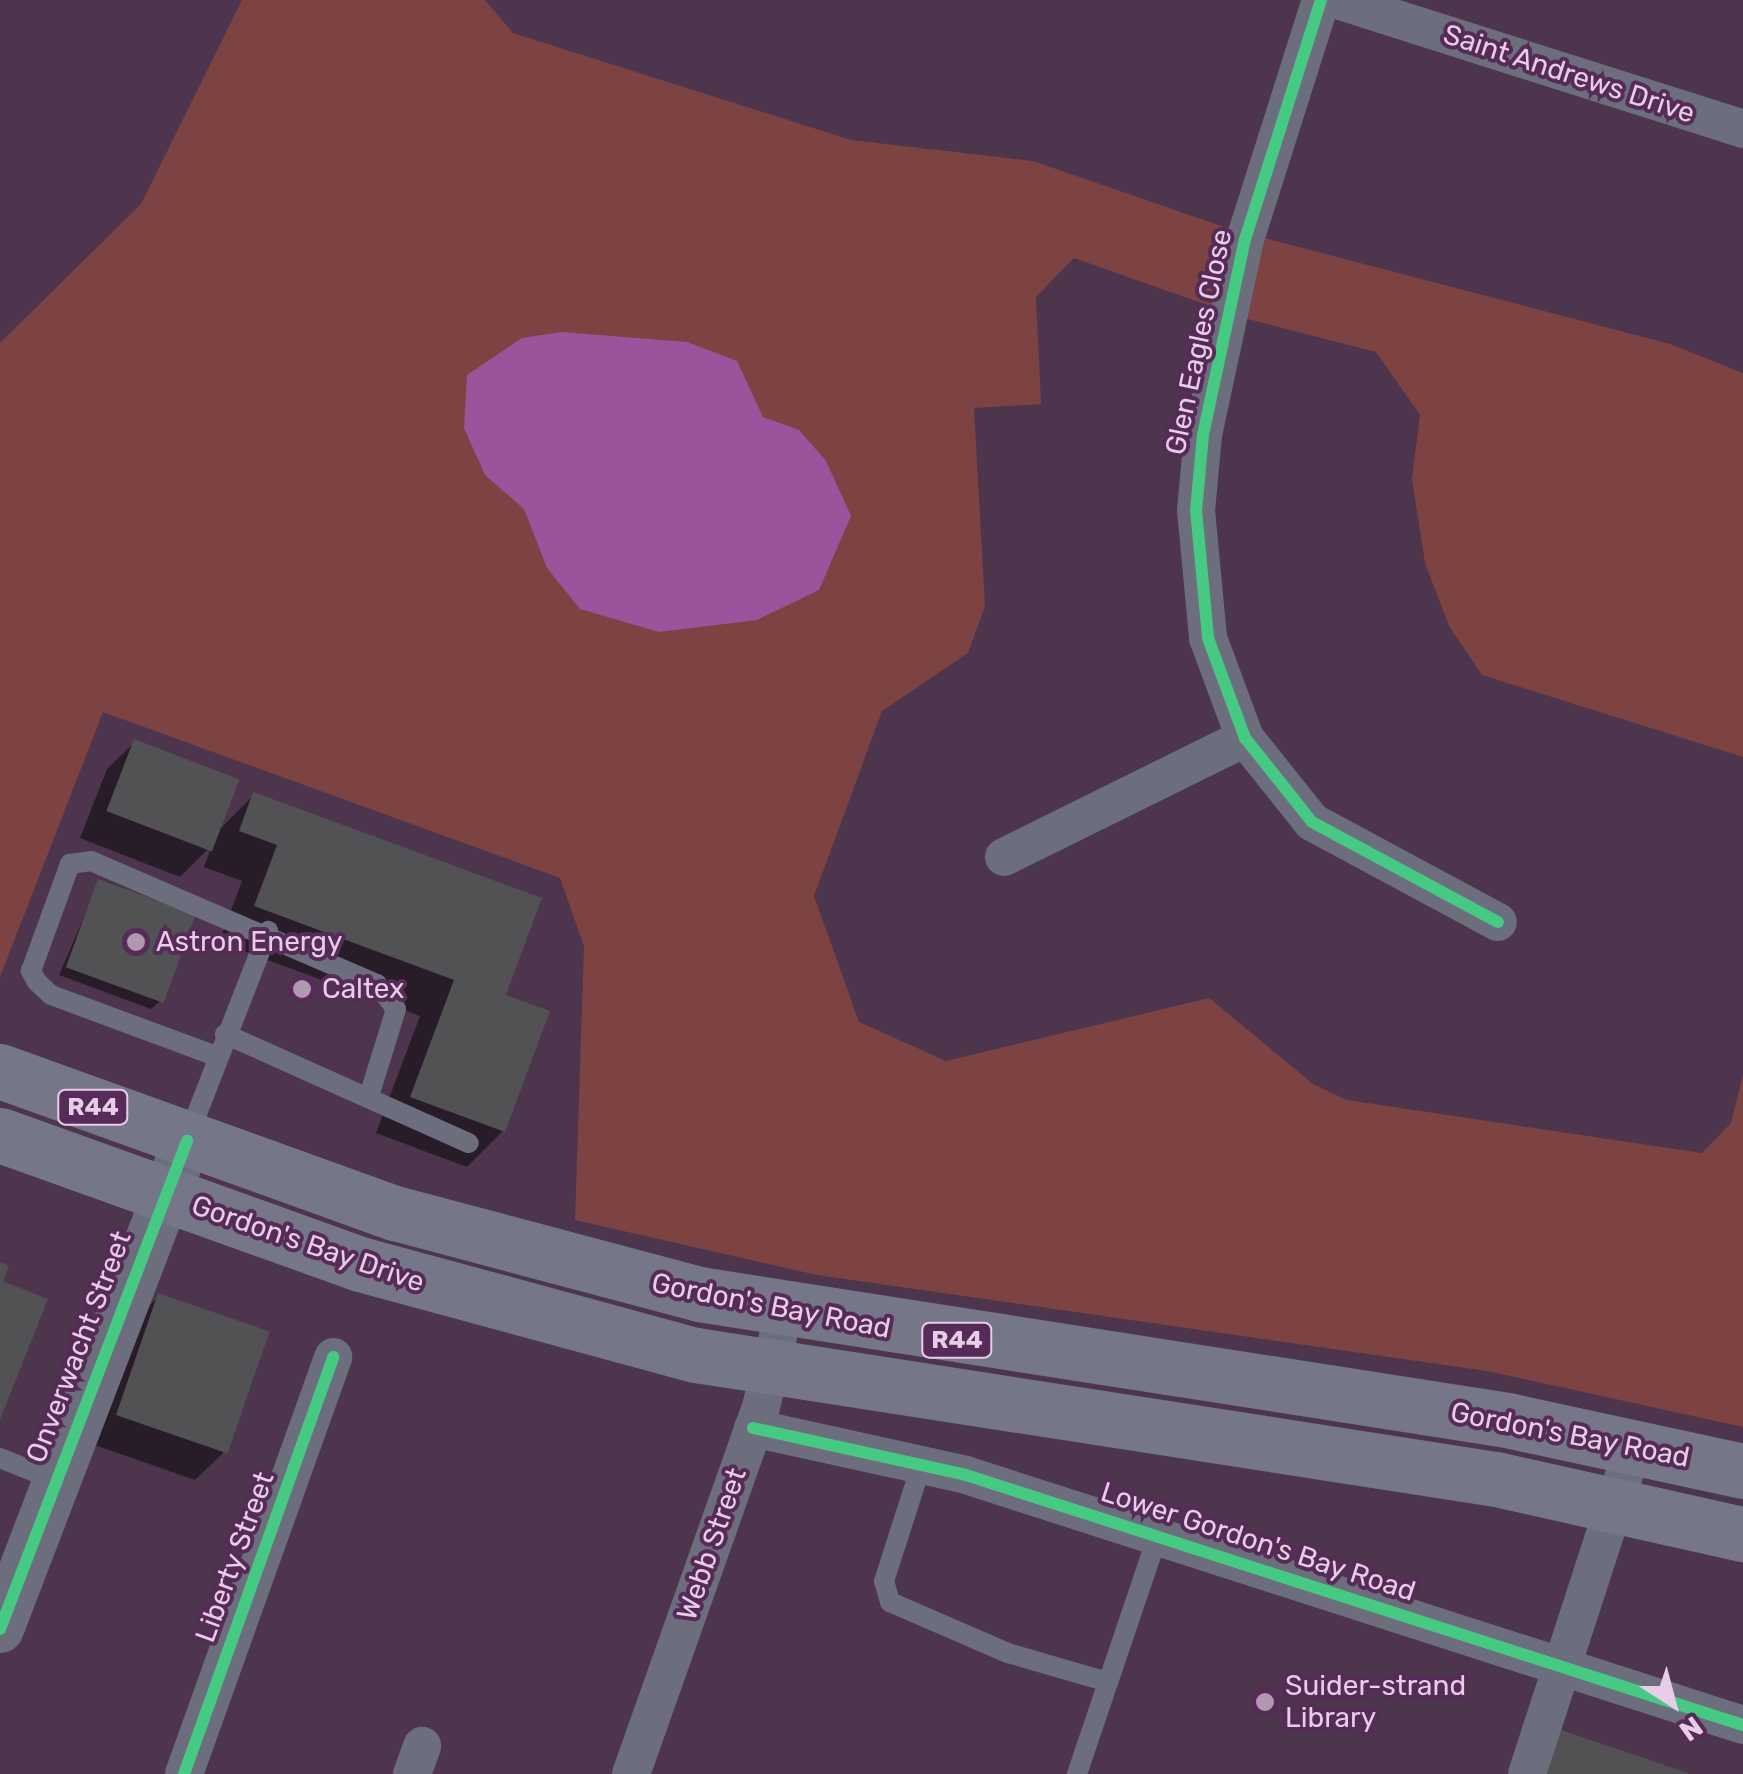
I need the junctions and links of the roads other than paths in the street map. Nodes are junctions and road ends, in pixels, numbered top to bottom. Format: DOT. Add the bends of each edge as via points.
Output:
graph roads {
  1 [pos="1322,0"];
  2 [pos="1337,0"];
  3 [pos="1743,129"];
  4 [pos="1245,738"];
  5 [pos="1004,857"];
  6 [pos="1498,922"];
  7 [pos="268,931"];
  8 [pos="225,1034"];
  9 [pos="216,1056"];
  10 [pos="0,1071"];
  11 [pos="369,1096"];
  12 [pos="0,1135"];
  13 [pos="187,1141"];
  14 [pos="468,1143"];
  15 [pos="165,1196"];
  16 [pos="451,1292"];
  17 [pos="784,1312"];
  18 [pos="334,1357"];
  19 [pos="772,1371"];
  20 [pos="753,1428"];
  21 [pos="1634,1445"];
  22 [pos="0,1458"];
  23 [pos="921,1466"];
  24 [pos="1743,1471"];
  25 [pos="55,1480"];
  26 [pos="1620,1503"];
  27 [pos="1743,1534"];
  28 [pos="1157,1537"];
  29 [pos="0,1629"];
  30 [pos="1566,1666"];
  31 [pos="1108,1682"];
  32 [pos="1743,1724"];
  33 [pos="184,1774"];
  34 [pos="631,1774"];
  35 [pos="1077,1774"];
  36 [pos="1527,1774"];
  1 -- 4 [label="street, Glen Eagles Close" via="1244,239 1197,469 1203,615"];
  2 -- 3 [label="street, Saint Andrews Drive"];
  4 -- 5 [label="street"];
  4 -- 6 [label="street, Glen Eagles Close" via="1291,801 1335,840"];
  7 -- 8 [label="lane"];
  7 -- 9 [label="lane" via="92,860 62,872 31,971 37,982 52,995"];
  7 -- 11 [label="lane" via="392,997 395,1024"];
  8 -- 9 [label="lane"];
  8 -- 11 [label="lane"];
  9 -- 13 [label="lane"];
  10 -- 13 [label="main road, Gordon's Bay Road / R44"];
  11 -- 14 [label="lane"];
  12 -- 15 [label="main road, R44"];
  13 -- 15 [label="street, Onverwacht Street"];
  13 -- 17 [label="main road, Gordon's Bay Road / R44" via="501,1244"];
  15 -- 16 [label="main road, Gordon's Bay Drive / R44"];
  15 -- 25 [label="street, Onverwacht Street"];
  16 -- 19 [label="main road, Gordon's Bay Road / R44"];
  17 -- 19 [label="street, Webb Street"];
  17 -- 21 [label="main road, Gordon's Bay Road / R44"];
  18 -- 33 [label="street, Liberty Street"];
  19 -- 20 [label="street, Webb Street"];
  19 -- 26 [label="main road, Gordon's Bay Road / R44"];
  20 -- 23 [label="street, Lower Gordon's Bay Road"];
  20 -- 34 [label="street, Webb Street"];
  21 -- 24 [label="main road, Gordon's Bay Road / R44"];
  21 -- 26 [label="street"];
  22 -- 25 [label="lane"];
  23 -- 28 [label="street, Lower Gordon's Bay Road"];
  23 -- 31 [label="lane" via="884,1580 890,1602 1008,1652"];
  25 -- 29 [label="street, Onverwacht Street"];
  26 -- 27 [label="main road, Gordon's Bay Road / R44"];
  26 -- 30 [label="street"];
  28 -- 30 [label="street, Lower Gordon's Bay Road"];
  28 -- 31 [label="lane"];
  30 -- 32 [label="street, Lower Gordon's Bay Road"];
  30 -- 36 [label="street"];
  31 -- 35 [label="lane"];
}
